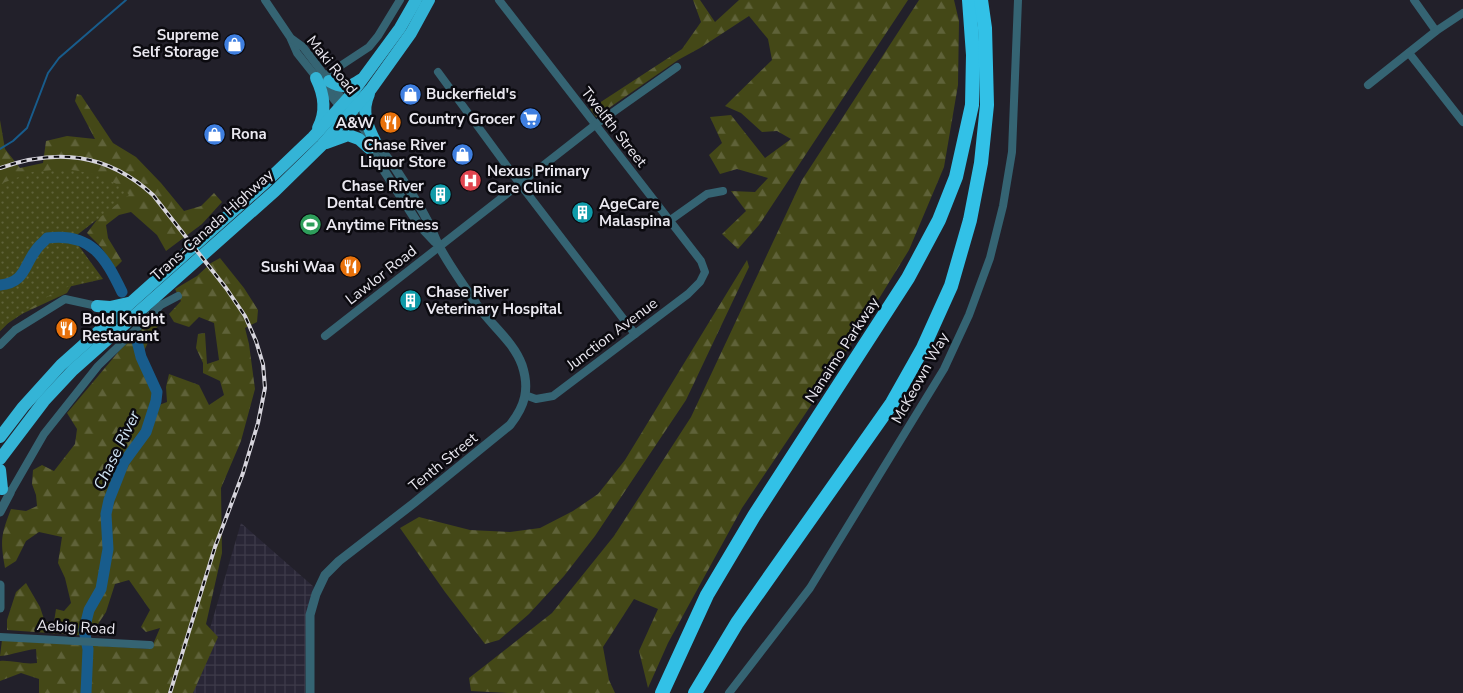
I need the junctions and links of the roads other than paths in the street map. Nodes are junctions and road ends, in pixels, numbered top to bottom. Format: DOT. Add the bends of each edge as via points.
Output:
graph roads {
  1 [pos="265,0"];
  2 [pos="400,0"];
  3 [pos="416,0"];
  4 [pos="429,0"];
  5 [pos="499,0"];
  6 [pos="969,0"];
  7 [pos="981,0"];
  8 [pos="1018,0"];
  9 [pos="1414,0"];
  10 [pos="1463,13"];
  11 [pos="1436,31"];
  12 [pos="1409,53"];
  13 [pos="677,67"];
  14 [pos="438,72"];
  15 [pos="323,78"];
  16 [pos="367,84"];
  17 [pos="1368,85"];
  18 [pos="346,109"];
  19 [pos="1463,122"];
  20 [pos="595,125"];
  21 [pos="318,141"];
  22 [pos="373,146"];
  23 [pos="520,184"];
  24 [pos="723,191"];
  25 [pos="670,221"];
  26 [pos="440,248"];
  27 [pos="705,272"];
  28 [pos="178,296"];
  29 [pos="130,302"];
  30 [pos="97,306"];
  31 [pos="635,334"];
  32 [pos="325,336"];
  33 [pos="0,345"];
  34 [pos="525,395"];
  35 [pos="0,437"];
  36 [pos="2,457"];
  37 [pos="0,470"];
  38 [pos="4,490"];
  39 [pos="0,512"];
  40 [pos="0,585"];
  41 [pos="0,608"];
  42 [pos="0,637"];
  43 [pos="150,645"];
  44 [pos="310,693"];
  45 [pos="662,693"];
  46 [pos="696,693"];
  47 [pos="729,693"];
  1 -- 15 [label="street, Maki Road" via="297,53"];
  2 -- 15 [label="street" via="369,47"];
  3 -- 16 [label="highway, Trans-Canada Highway"];
  4 -- 16 [label="highway, Trans-Canada Highway" via="410,33"];
  5 -- 20 [label="street, Twelfth Street"];
  6 -- 45 [label="highway, Nanaimo Parkway" via="972,105 956,177 939,220 908,278 754,516 707,595"];
  7 -- 46 [label="highway" via="987,105 981,164 970,220 951,286 924,348 892,404 737,623"];
  8 -- 47 [label="street, McKeown Way" via="1010,161 990,258 969,315 944,369 810,588"];
  9 -- 11 [label="street"];
  10 -- 11 [label="street"];
  11 -- 12 [label="street"];
  12 -- 17 [label="street"];
  12 -- 19 [label="street"];
  13 -- 20 [label="street, Lawlor Road"];
  14 -- 23 [label="street"];
  15 -- 16 [label="highway" via="338,86"];
  15 -- 18 [label="street, Maki Road"];
  15 -- 18 [label="street, Maki Road"];
  15 -- 21 [label="highway" via="324,105"];
  16 -- 18 [label="highway, Trans-Canada Highway"];
  16 -- 22 [label="highway" via="365,115"];
  18 -- 21 [label="highway, Trans-Canada Highway"];
  18 -- 22 [label="street, Tenth Street"];
  20 -- 23 [label="street, Lawlor Road"];
  20 -- 25 [label="street, Twelfth Street"];
  21 -- 22 [label="highway" via="348,134"];
  21 -- 29 [label="highway, Trans-Canada Highway" via="267,181"];
  21 -- 36 [label="highway, Trans-Canada Highway" via="275,190 73,370 44,401"];
  22 -- 26 [label="street, Tenth Street" via="394,167 427,219"];
  23 -- 26 [label="street, Lawlor Road"];
  23 -- 31 [label="street"];
  24 -- 25 [label="street" via="707,194"];
  25 -- 27 [label="street, Twelfth Street" via="701,261"];
  26 -- 32 [label="street, Lawlor Road"];
  26 -- 34 [label="street, Tenth Street" via="479,308 516,352 526,380"];
  27 -- 31 [label="street, Junction Avenue" via="688,294"];
  28 -- 38 [label="street" via="161,305 98,366"];
  29 -- 30 [label="highway" via="110,307"];
  29 -- 35 [label="highway, Trans-Canada Highway" via="61,365"];
  30 -- 33 [label="street" via="65,299 15,330"];
  31 -- 34 [label="street, Junction Avenue" via="553,396 536,399"];
  34 -- 44 [label="street, Tenth Street" via="521,412 510,425 325,575 310,615"];
  36 -- 37 [label="highway"];
  37 -- 38 [label="highway"];
  38 -- 39 [label="street"];
  40 -- 41 [label="street"];
  42 -- 43 [label="street, Aebig Road"];
}
